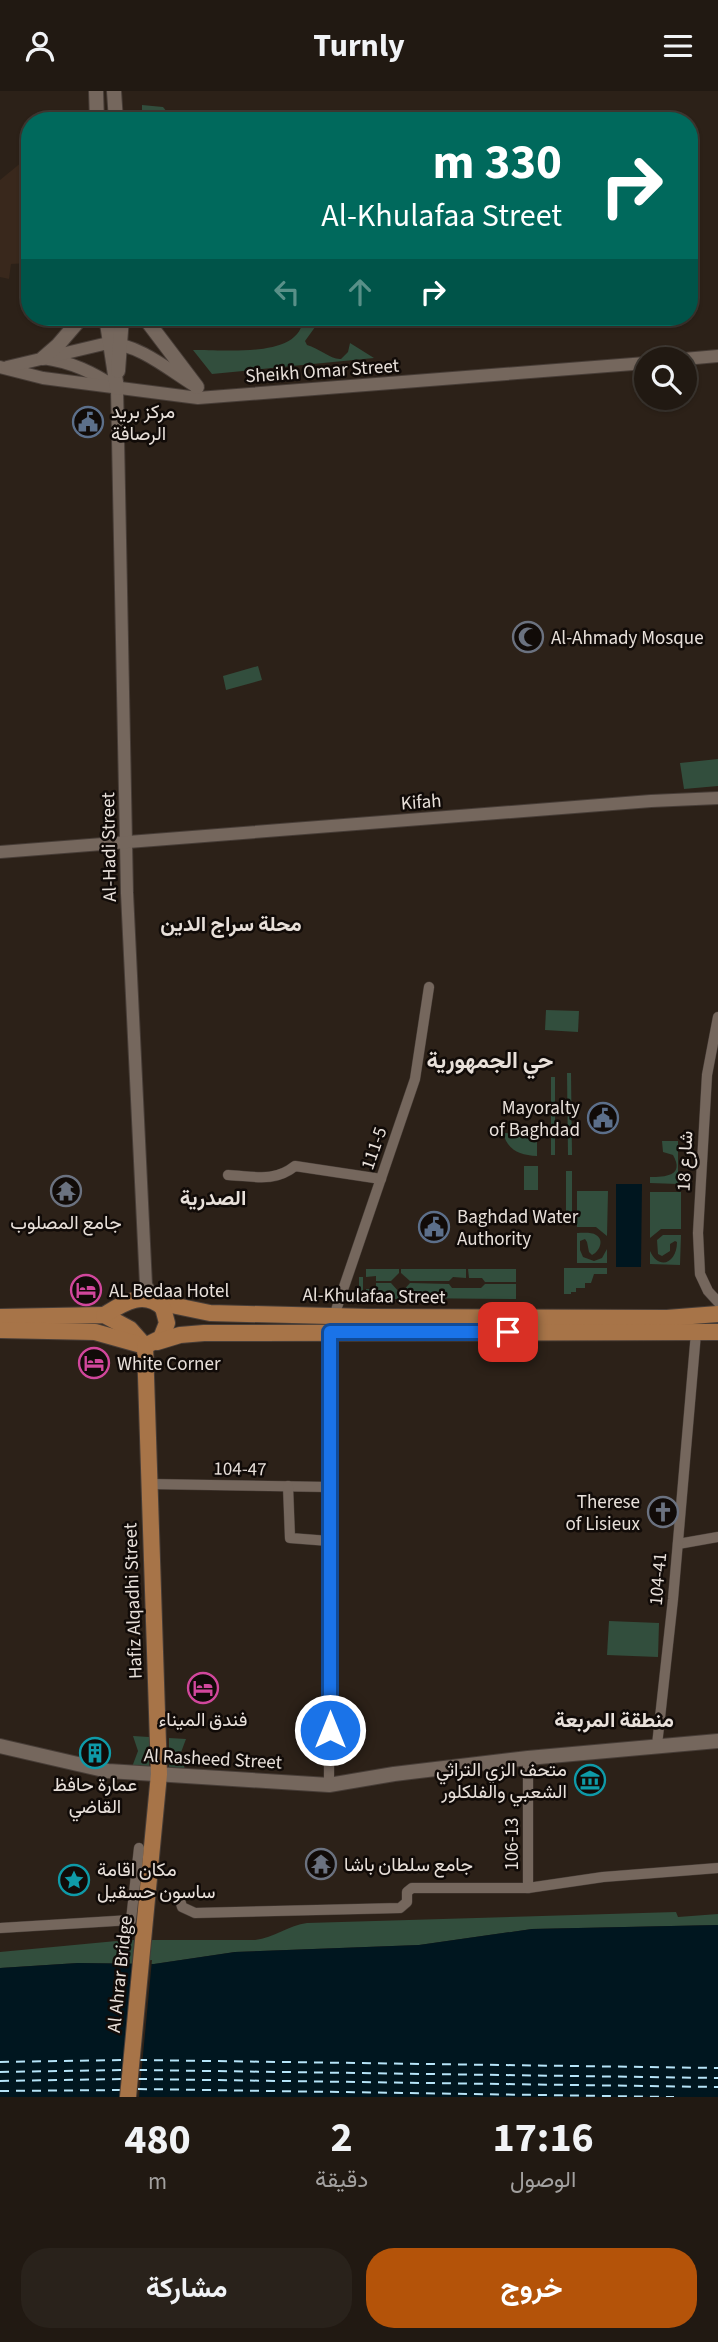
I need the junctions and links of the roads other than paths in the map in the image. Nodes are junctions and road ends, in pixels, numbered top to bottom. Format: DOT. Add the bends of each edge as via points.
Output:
graph roads {
  1 [pos="96,91"];
  2 [pos="114,91"];
  3 [pos="97,112"];
  4 [pos="115,112"];
  5 [pos="74,326"];
  6 [pos="109,326"];
  7 [pos="119,326"];
  8 [pos="151,326"];
  9 [pos="114,343"];
  10 [pos="718,356"];
  11 [pos="43,358"];
  12 [pos="697,358"];
  13 [pos="634,364"];
  14 [pos="2,368"];
  15 [pos="197,387"];
  16 [pos="117,388"];
  17 [pos="212,398"];
  18 [pos="718,798"];
  19 [pos="128,843"];
  20 [pos="0,852"];
  21 [pos="429,987"];
  22 [pos="718,1017"];
  23 [pos="228,1175"];
  24 [pos="380,1179"];
  25 [pos="157,1302"];
  26 [pos="718,1303"];
  27 [pos="718,1314"];
  28 [pos="104,1315"];
  29 [pos="0,1317"];
  30 [pos="332,1324"];
  31 [pos="0,1331"];
  32 [pos="718,1332"];
  33 [pos="696,1333"];
  34 [pos="151,1344"];
  35 [pos="149,1484"];
  36 [pos="288,1486"];
  37 [pos="329,1487"];
  38 [pos="718,1537"];
  39 [pos="329,1541"];
  40 [pos="678,1544"];
  41 [pos="718,1741"];
  42 [pos="657,1745"];
  43 [pos="0,1746"];
  44 [pos="528,1758"];
  45 [pos="159,1774"];
  46 [pos="330,1784"];
  47 [pos="146,1851"];
  48 [pos="718,1868"];
  49 [pos="528,1888"];
  50 [pos="179,1896"];
  51 [pos="0,1928"];
  52 [pos="128,2097"];
  1 -- 3 [label="main road"];
  2 -- 4 [label="main road"];
  5 -- 11 [label="main road"];
  6 -- 9 [label="main road"];
  7 -- 9 [label="main road"];
  8 -- 15 [label="main road"];
  9 -- 11 [label="street, Sheikh Omar Street"];
  9 -- 15 [label="street" via="137,351"];
  9 -- 16 [label="main road"];
  10 -- 12 [label="street"];
  11 -- 14 [label="street, Sheikh Omar Street"];
  11 -- 16 [label="street" via="86,369"];
  13 -- 17 [label="street, Sheikh Omar Street"];
  14 -- 16 [label="street, Sheikh Omar Street"];
  15 -- 17 [label="street"];
  16 -- 17 [label="street, Sheikh Omar Street"];
  16 -- 19 [label="street, Al-Hadi Street"];
  18 -- 19 [label="street, Kifah"];
  19 -- 20 [label="street, Kifah"];
  19 -- 25 [label="street, Al-Hadi Street" via="145,1273 147,1289"];
  21 -- 24 [label="street, 111-5" via="415,1079"];
  22 -- 26 [label="street, شارع 18" via="707,1075 698,1233 700,1274"];
  23 -- 24 [label="street" via="275,1177 295,1166"];
  24 -- 30 [label="street, 111-5"];
  25 -- 28 [label="main road, Al-Khulafaa Street" via="133,1300"];
  25 -- 30 [label="main road, Al-Khulafaa Street" via="210,1313"];
  25 -- 34 [label="main road, Hafiz Alqadhi Street" via="167,1323 164,1334"];
  27 -- 30 [label="main road, Al-Khulafaa Street"];
  28 -- 29 [label="main road"];
  28 -- 34 [label="main road"];
  30 -- 33 [label="main road, Al-Khulafaa Street"];
  30 -- 34 [label="main road, Al-Khulafaa Street" via="192,1333"];
  30 -- 37 [label="street, 111-5"];
  31 -- 34 [label="main road" via="95,1332"];
  32 -- 33 [label="main road, Al-Khulafaa Street"];
  33 -- 40 [label="street, 104-41"];
  34 -- 35 [label="main road, Hafiz Alqadhi Street"];
  35 -- 36 [label="street, 104-47"];
  35 -- 45 [label="main road, Hafiz Alqadhi Street"];
  36 -- 37 [label="street, 104-47"];
  36 -- 39 [label="street" via="289,1538"];
  37 -- 39 [label="street, 111-5"];
  38 -- 40 [label="street"];
  39 -- 46 [label="street, 111-5"];
  40 -- 42 [label="street, 104-41"];
  41 -- 42 [label="main road, Al Rasheed Street"];
  42 -- 44 [label="main road, Al Rasheed Street"];
  43 -- 45 [label="main road, Al Rasheed Street" via="94,1769"];
  44 -- 46 [label="main road, Al Rasheed Street"];
  44 -- 49 [label="street, 106-13"];
  45 -- 46 [label="main road, Al Rasheed Street"];
  45 -- 47 [label="main road, Hafiz Alqadhi Street"];
  47 -- 51 [label="street" via="131,1920"];
  47 -- 52 [label="main road, Al Ahrar Bridge"];
  48 -- 49 [label="street"];
  49 -- 50 [label="street" via="412,1888 400,1908 270,1912 195,1913 182,1907"];
}
